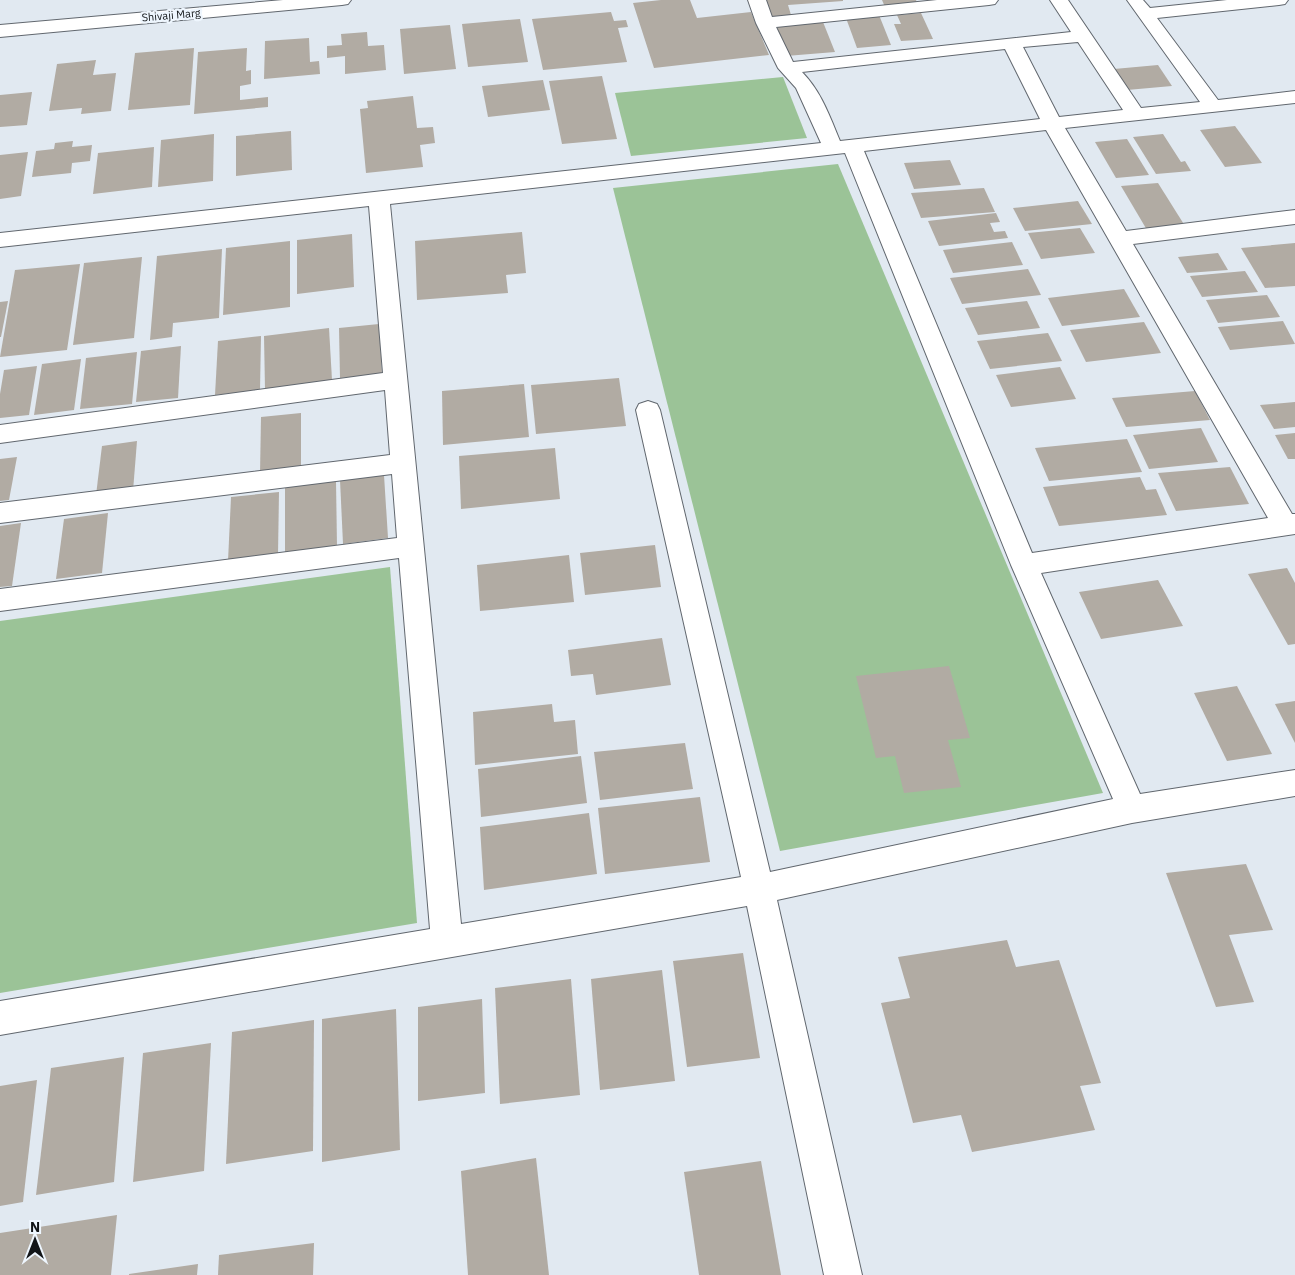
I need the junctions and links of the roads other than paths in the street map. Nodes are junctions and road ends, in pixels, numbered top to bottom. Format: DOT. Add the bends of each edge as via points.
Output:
graph roads {
  1 [pos="342,0"];
  2 [pos="757,0"];
  3 [pos="989,0"];
  4 [pos="1059,0"];
  5 [pos="1279,0"];
  6 [pos="1140,7"];
  7 [pos="765,23"];
  8 [pos="0,31"];
  9 [pos="1083,36"];
  10 [pos="1011,43"];
  11 [pos="787,68"];
  12 [pos="1295,97"];
  13 [pos="1213,106"];
  14 [pos="1134,114"];
  15 [pos="1052,124"];
  16 [pos="842,147"];
  17 [pos="380,198"];
  18 [pos="1295,217"];
  19 [pos="1119,239"];
  20 [pos="0,240"];
  21 [pos="396,380"];
  22 [pos="648,410"];
  23 [pos="0,434"];
  24 [pos="404,463"];
  25 [pos="0,513"];
  26 [pos="1290,525"];
  27 [pos="412,546"];
  28 [pos="1024,566"];
  29 [pos="0,600"];
  30 [pos="1295,783"];
  31 [pos="1132,809"];
  32 [pos="759,889"];
  33 [pos="448,942"];
  34 [pos="0,1018"];
  35 [pos="843,1275"];
  1 -- 8 [label="street, Shivaji Marg"];
  2 -- 7 [label="street"];
  3 -- 7 [label="street"];
  4 -- 9 [label="street"];
  5 -- 6 [label="street"];
  6 -- 13 [label="street"];
  7 -- 11 [label="street"];
  9 -- 10 [label="street"];
  9 -- 14 [label="street"];
  10 -- 11 [label="street"];
  10 -- 15 [label="street"];
  11 -- 16 [label="street" via="804,85"];
  12 -- 13 [label="street"];
  13 -- 14 [label="street"];
  14 -- 15 [label="street"];
  15 -- 16 [label="street"];
  15 -- 19 [label="street"];
  16 -- 17 [label="street"];
  16 -- 28 [label="street"];
  17 -- 20 [label="street"];
  17 -- 21 [label="street"];
  18 -- 19 [label="street"];
  19 -- 26 [label="street"];
  21 -- 23 [label="street"];
  21 -- 24 [label="street"];
  22 -- 32 [label="street"];
  24 -- 25 [label="street"];
  24 -- 27 [label="street"];
  26 -- 28 [label="street"];
  27 -- 29 [label="street"];
  27 -- 33 [label="street"];
  28 -- 31 [label="street"];
  30 -- 31 [label="street"];
  31 -- 32 [label="street"];
  32 -- 33 [label="street"];
  32 -- 35 [label="street"];
  33 -- 34 [label="street"];
}
